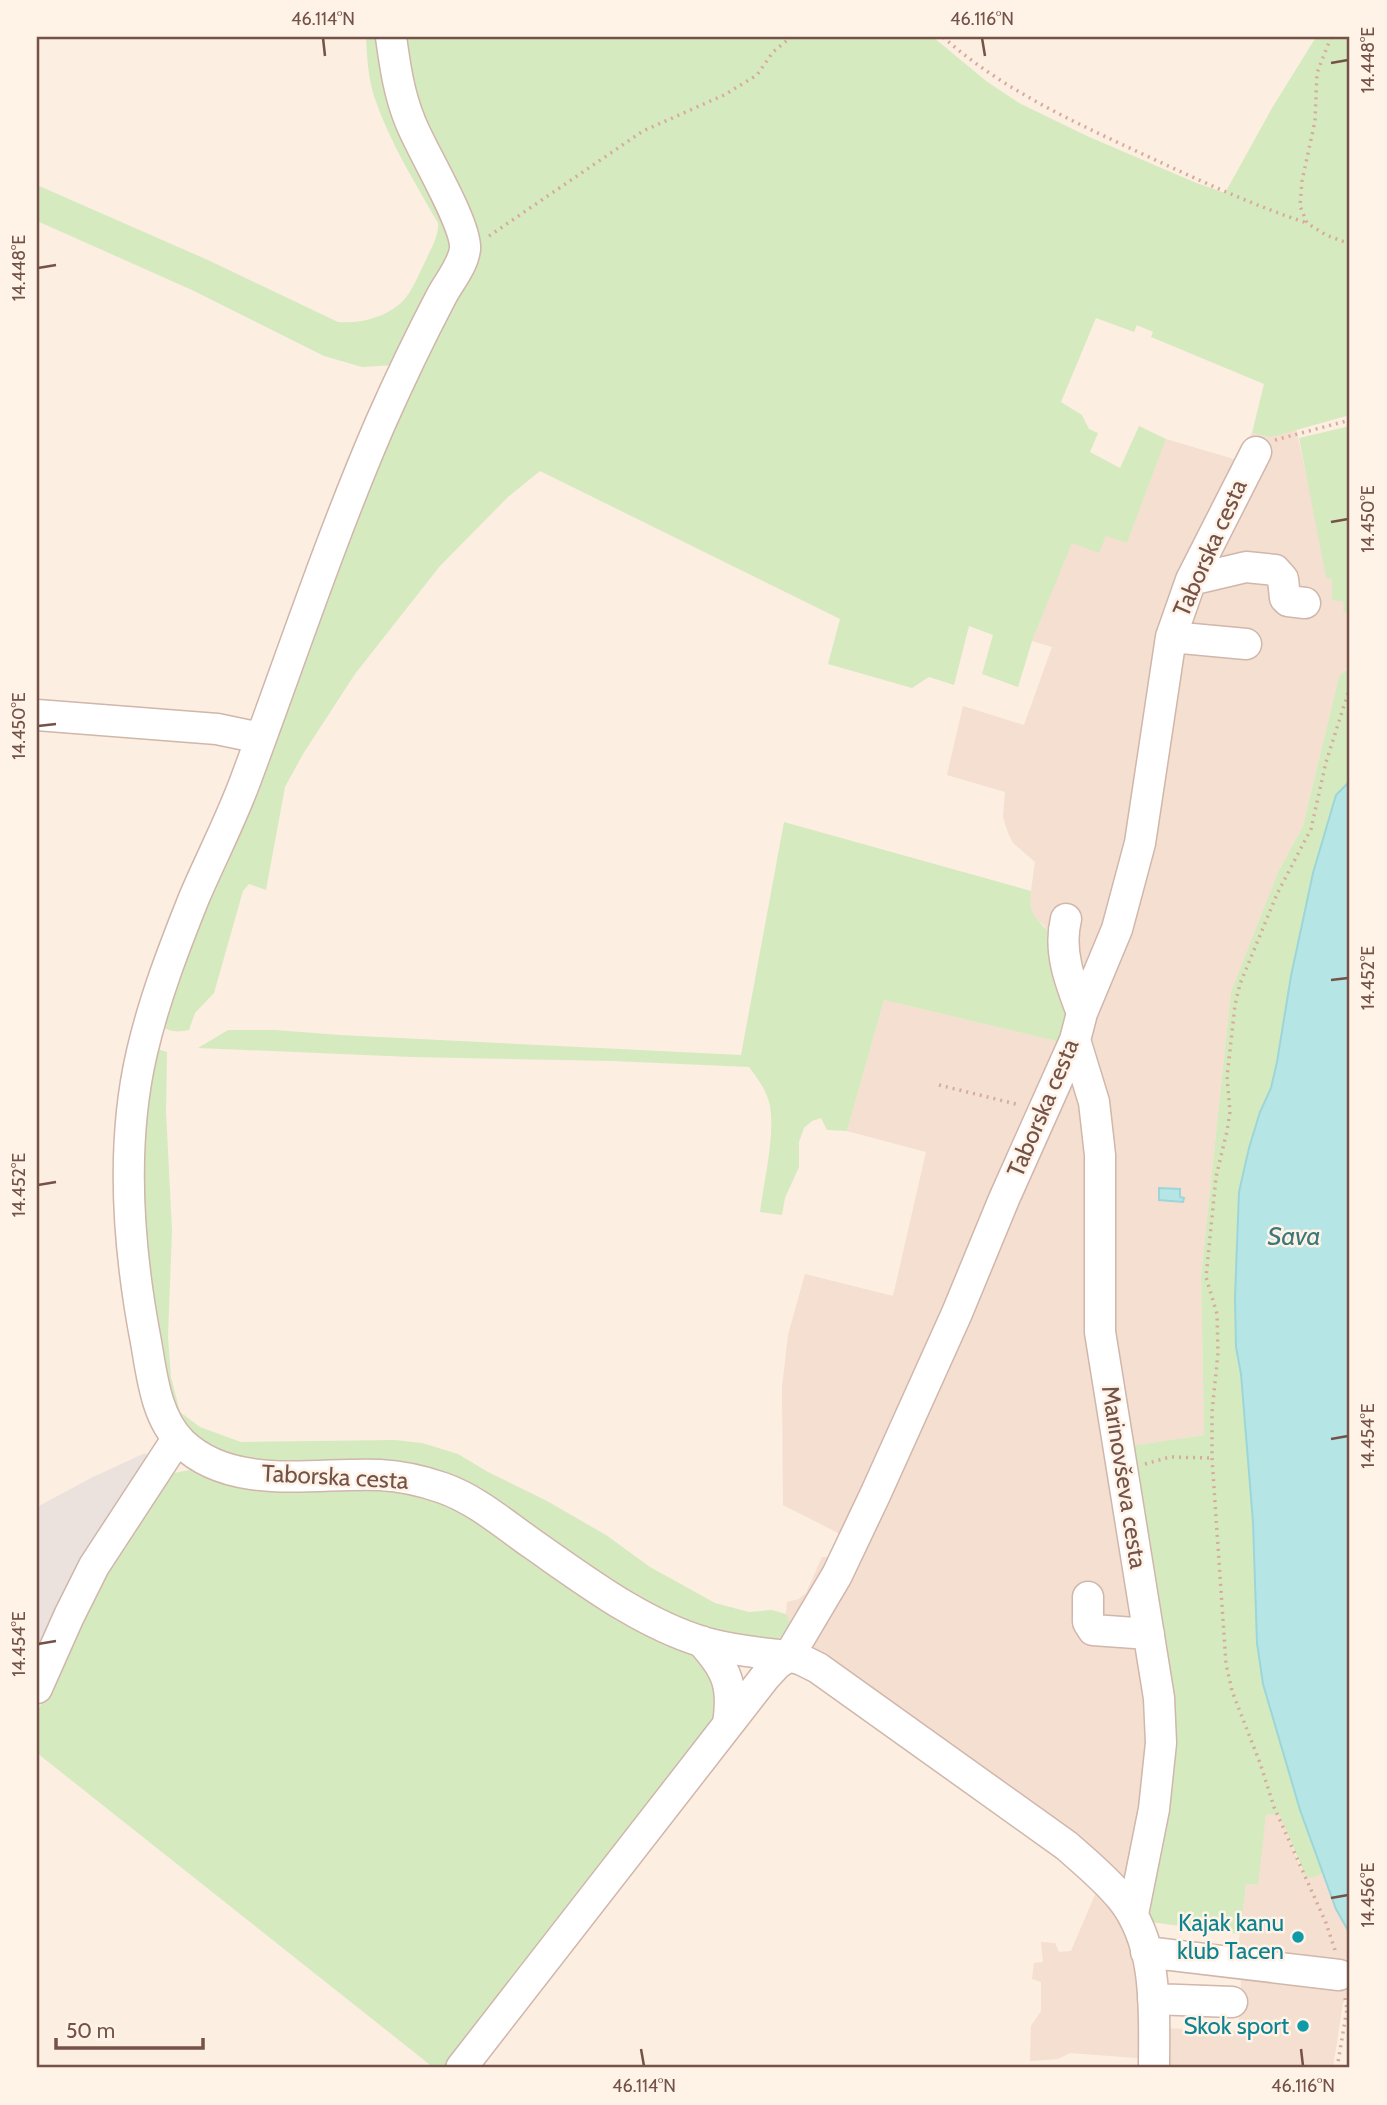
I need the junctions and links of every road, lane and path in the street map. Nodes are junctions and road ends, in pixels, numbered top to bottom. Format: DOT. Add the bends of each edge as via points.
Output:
graph roads {
  1 [pos="390,37"];
  2 [pos="791,37"];
  3 [pos="943,37"];
  4 [pos="1331,37"];
  5 [pos="1307,223"];
  6 [pos="1350,244"];
  7 [pos="465,248"];
  8 [pos="1350,420"];
  9 [pos="1256,452"];
  10 [pos="1191,580"];
  11 [pos="1305,603"];
  12 [pos="1171,637"];
  13 [pos="1246,644"];
  14 [pos="1350,687"];
  15 [pos="37,715"];
  16 [pos="260,738"];
  17 [pos="1066,919"];
  18 [pos="1078,1026"];
  19 [pos="940,1085"];
  20 [pos="1043,1110"];
  21 [pos="177,1439"];
  22 [pos="1212,1458"];
  23 [pos="1122,1464"];
  24 [pos="1088,1597"];
  25 [pos="1149,1634"];
  26 [pos="701,1641"];
  27 [pos="789,1656"];
  28 [pos="37,1688"];
  29 [pos="728,1724"];
  30 [pos="1133,1914"];
  31 [pos="1146,1952"];
  32 [pos="1339,1975"];
  33 [pos="1153,1999"];
  34 [pos="1232,2002"];
  35 [pos="1349,2010"];
  36 [pos="461,2068"];
  37 [pos="1154,2068"];
  38 [pos="1336,2068"];
  1 -- 7 [label="street" via="397,82 411,123 464,235"];
  2 -- 7 [label="path" via="757,75 643,131 478,244"];
  3 -- 5 [label="path" via="971,62 1026,98 1251,204"];
  4 -- 5 [label="path" via="1317,73 1315,121 1302,181 1300,206"];
  5 -- 6 [label="path"];
  7 -- 16 [label="street" via="363,464"];
  8 -- 9 [label="path" via="1273,441"];
  9 -- 10 [label="street, Taborska cesta"];
  10 -- 11 [label="street" via="1246,567 1275,570 1283,579 1285,598"];
  10 -- 12 [label="street, Taborska cesta"];
  12 -- 13 [label="street"];
  12 -- 18 [label="street, Taborska cesta" via="1140,844 1116,929"];
  14 -- 22 [label="path" via="1311,830 1277,894 1235,1005 1227,1077 1230,1112 1216,1177 1206,1277 1217,1314"];
  15 -- 16 [label="street" via="217,729"];
  16 -- 21 [label="street" via="161,987 141,1053 134,1096 128,1162 138,1301 154,1387"];
  17 -- 18 [label="street, Marinovševa cesta" via="1062,942"];
  18 -- 20 [label="street, Taborska cesta"];
  18 -- 23 [label="street, Marinovševa cesta" via="1100,1155 1100,1332"];
  19 -- 20 [label="path"];
  20 -- 27 [label="street, Taborska cesta" via="875,1495 837,1575"];
  21 -- 26 [label="street, Taborska cesta" via="207,1460 247,1472 278,1477 382,1475 446,1489 481,1507 643,1616"];
  21 -- 28 [label="street" via="94,1566"];
  22 -- 23 [label="path" via="1178,1456"];
  22 -- 32 [label="path" via="1226,1664 1232,1691 1273,1807 1326,1923"];
  23 -- 25 [label="street, Marinovševa cesta"];
  24 -- 25 [label="street" via="1088,1622 1093,1630"];
  25 -- 30 [label="street, Marinovševa cesta" via="1161,1743 1154,1809"];
  26 -- 27 [label="street, Taborska cesta"];
  26 -- 29 [label="street, Taborska cesta" via="718,1659 727,1678 732,1699"];
  27 -- 29 [label="street" via="765,1677"];
  27 -- 30 [label="street" via="818,1668 1067,1846 1105,1880"];
  29 -- 36 [label="street"];
  30 -- 31 [label="street"];
  31 -- 32 [label="street"];
  31 -- 33 [label="street"];
  32 -- 35 [label="path"];
  33 -- 34 [label="street"];
  33 -- 37 [label="street"];
  35 -- 38 [label="path"];
}
